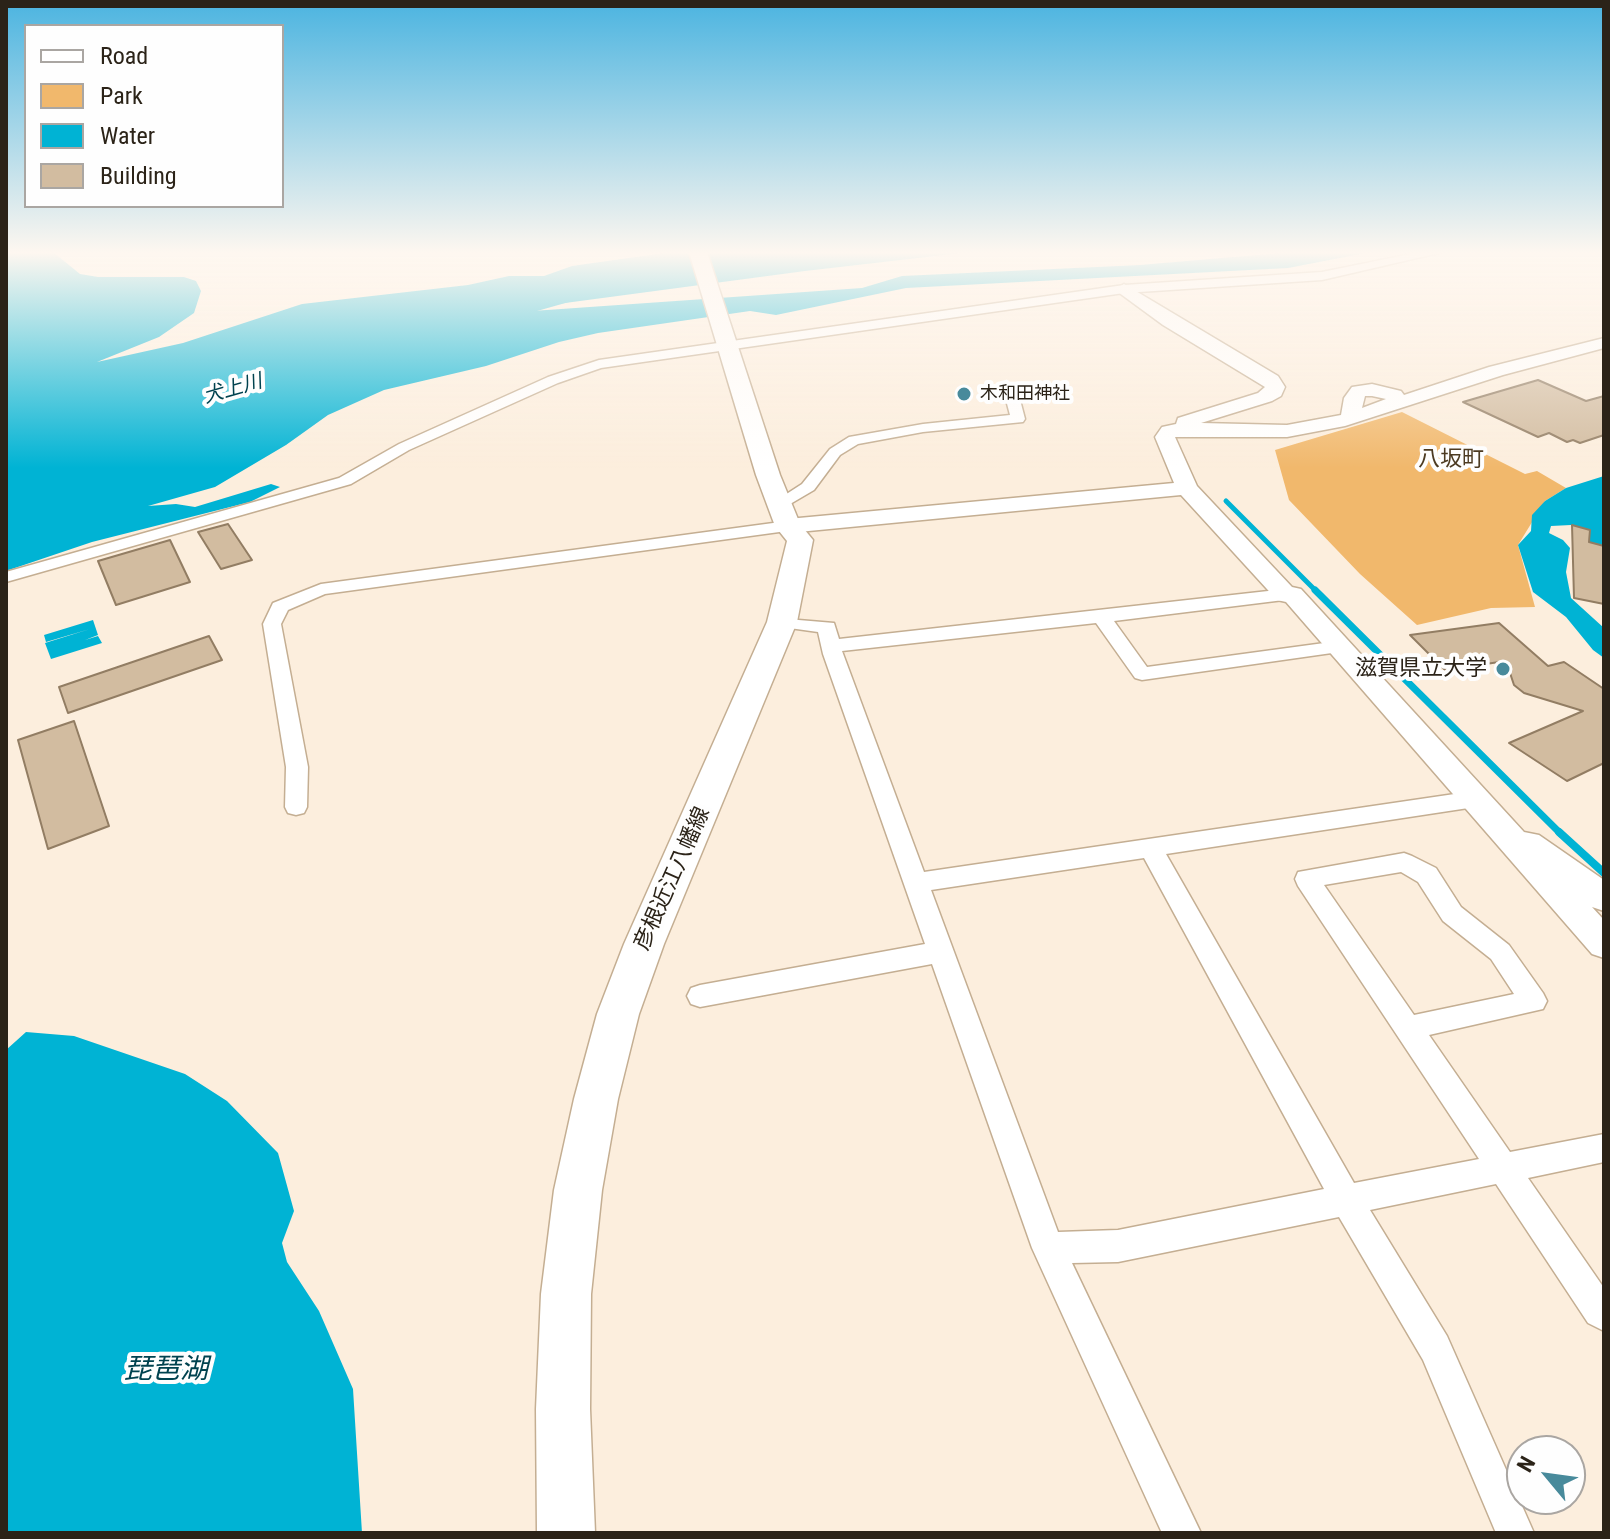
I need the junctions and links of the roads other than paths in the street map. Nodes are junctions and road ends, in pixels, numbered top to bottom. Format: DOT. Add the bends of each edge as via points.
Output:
graph roads {
  1 [pos="722,324"];
  2 [pos="864,324"];
  3 [pos="1174,324"];
  4 [pos="728,342"];
  5 [pos="1604,343"];
  6 [pos="1012,396"];
  7 [pos="1265,397"];
  8 [pos="1316,425"];
  9 [pos="1169,431"];
  10 [pos="1187,488"];
  11 [pos="784,515"];
  12 [pos="8,577"];
  13 [pos="1286,595"];
  14 [pos="1101,617"];
  15 [pos="782,622"];
  16 [pos="831,646"];
  17 [pos="1339,647"];
  18 [pos="296,807"];
  19 [pos="1482,808"];
  20 [pos="1151,848"];
  21 [pos="916,883"];
  22 [pos="1604,898"];
  23 [pos="1604,944"];
  24 [pos="941,952"];
  25 [pos="700,996"];
  26 [pos="1408,1028"];
  27 [pos="1604,1148"];
  28 [pos="1503,1168"];
  29 [pos="1346,1199"];
  30 [pos="1048,1248"];
  31 [pos="1604,1314"];
  32 [pos="566,1533"];
  33 [pos="1182,1533"];
  34 [pos="1515,1533"];
  1 -- 4 [label="main road, 彦根近江八幡線"];
  2 -- 4 [label="street"];
  3 -- 7 [label="street" via="1271,380 1274,392"];
  4 -- 11 [label="main road, 彦根近江八幡線"];
  4 -- 12 [label="street" via="599,364 404,447 345,481"];
  5 -- 8 [label="street" via="1391,405 1397,399 1394,395 1359,391 1350,418"];
  6 -- 11 [label="street" via="1018,419 854,440 835,452"];
  7 -- 8 [label="street"];
  7 -- 9 [label="street"];
  8 -- 9 [label="street" via="1287,431"];
  9 -- 10 [label="street" via="1165,437"];
  10 -- 11 [label="street"];
  10 -- 13 [label="street"];
  11 -- 15 [label="main road, 彦根近江八幡線" via="800,540"];
  11 -- 18 [label="street" via="321,589 280,607 272,624 297,767"];
  13 -- 14 [label="street"];
  13 -- 17 [label="street" via="1292,594"];
  14 -- 16 [label="street"];
  14 -- 17 [label="street" via="1142,674"];
  15 -- 16 [label="street" via="827,627"];
  15 -- 32 [label="main road, 彦根近江八幡線" via="644,944 618,1014 596,1099 566,1294"];
  16 -- 21 [label="street"];
  17 -- 19 [label="street"];
  19 -- 20 [label="street"];
  19 -- 22 [label="street"];
  19 -- 23 [label="street"];
  20 -- 21 [label="street"];
  20 -- 29 [label="street"];
  21 -- 24 [label="street"];
  24 -- 25 [label="street"];
  24 -- 30 [label="street"];
  26 -- 26 [label="street" via="1391,1003 1307,879 1404,862 1427,875 1452,914 1500,952 1534,1001"];
  26 -- 28 [label="street"];
  27 -- 28 [label="street"];
  28 -- 29 [label="street"];
  28 -- 31 [label="street"];
  29 -- 30 [label="street" via="1118,1246"];
  29 -- 34 [label="street" via="1435,1348"];
  30 -- 33 [label="street"];
}
